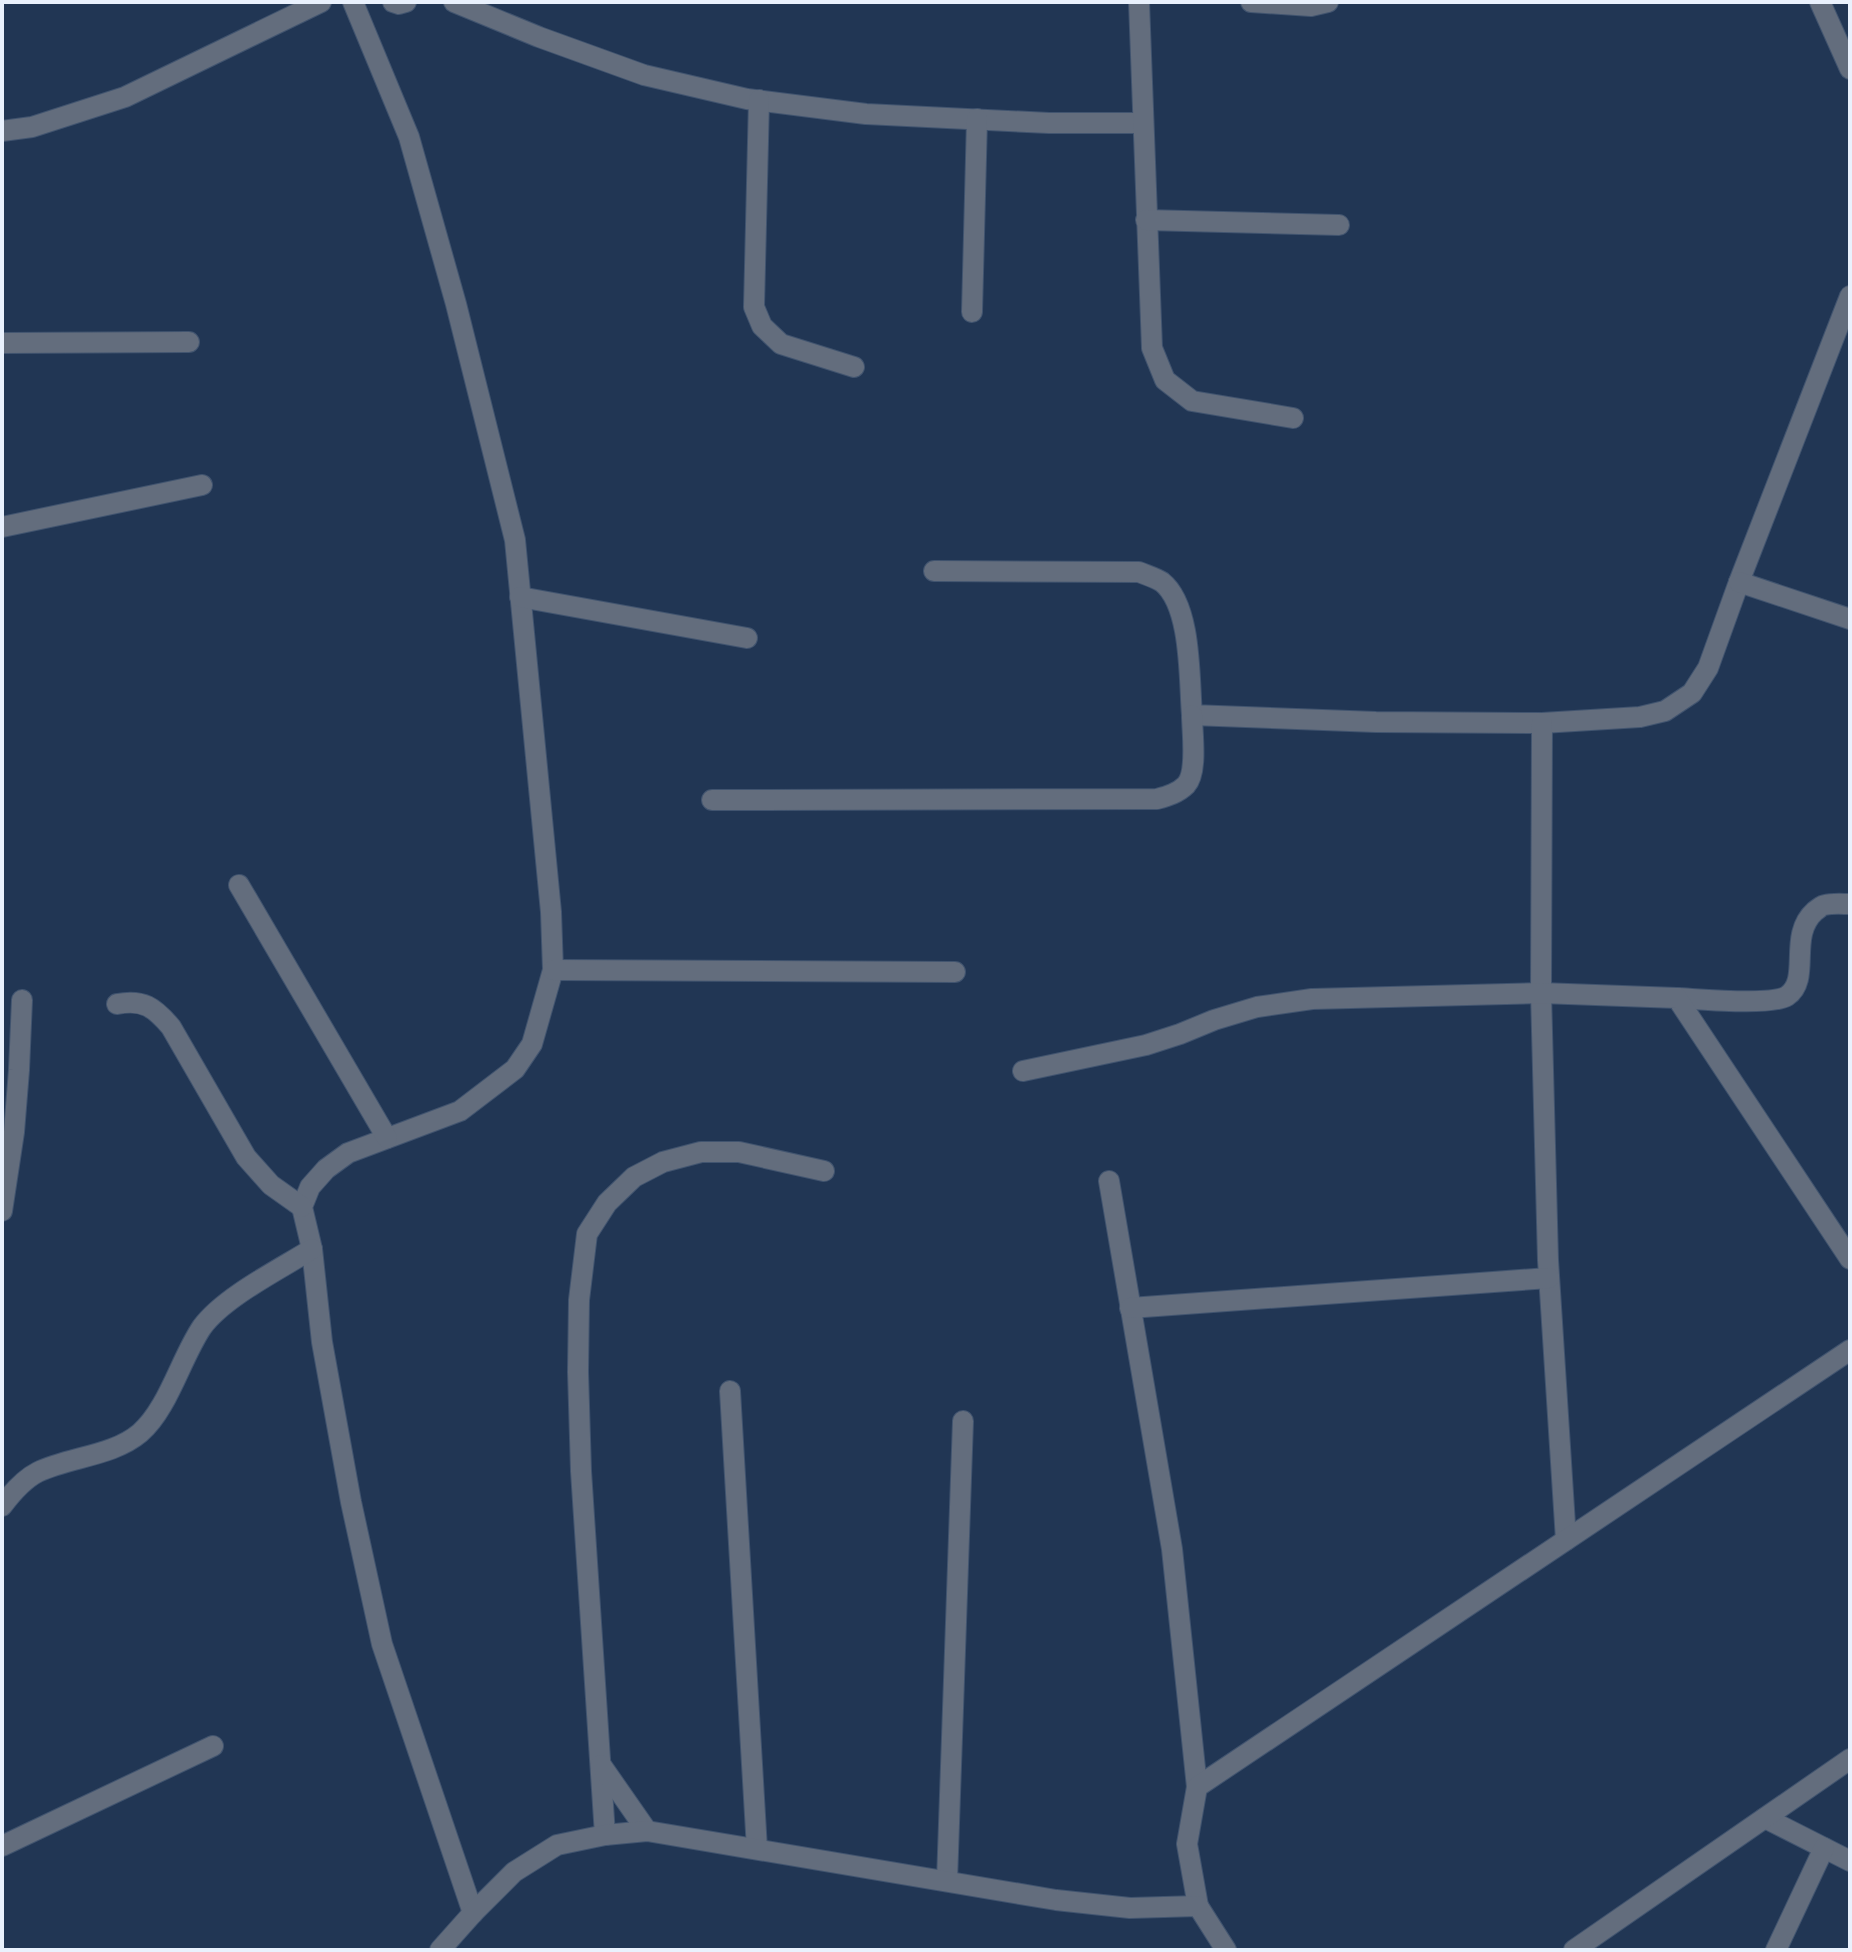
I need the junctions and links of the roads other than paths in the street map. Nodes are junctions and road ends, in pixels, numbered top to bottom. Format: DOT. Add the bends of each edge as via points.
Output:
graph roads {
  1 [pos="321,2"];
  2 [pos="353,2"];
  3 [pos="393,2"];
  4 [pos="406,2"];
  5 [pos="454,2"];
  6 [pos="1139,2"];
  7 [pos="1251,2"];
  8 [pos="1328,2"];
  9 [pos="1820,2"];
  10 [pos="1850,69"];
  11 [pos="759,100"];
  12 [pos="977,119"];
  13 [pos="1143,123"];
  14 [pos="2,131"];
  15 [pos="1146,220"];
  16 [pos="1339,225"];
  17 [pos="1850,296"];
  18 [pos="972,312"];
  19 [pos="189,342"];
  20 [pos="2,343"];
  21 [pos="854,367"];
  22 [pos="1293,418"];
  23 [pos="202,485"];
  24 [pos="2,527"];
  25 [pos="934,571"];
  26 [pos="1739,582"];
  27 [pos="520,597"];
  28 [pos="1850,619"];
  29 [pos="747,638"];
  30 [pos="1192,715"];
  31 [pos="1542,723"];
  32 [pos="712,800"];
  33 [pos="239,885"];
  34 [pos="1850,904"];
  35 [pos="553,970"];
  36 [pos="955,972"];
  37 [pos="1541,993"];
  38 [pos="1677,998"];
  39 [pos="22,1000"];
  40 [pos="117,1004"];
  41 [pos="1023,1071"];
  42 [pos="387,1138"];
  43 [pos="824,1171"];
  44 [pos="1109,1181"];
  45 [pos="302,1207"];
  46 [pos="2,1211"];
  47 [pos="312,1249"];
  48 [pos="1850,1259"];
  49 [pos="1549,1278"];
  50 [pos="1130,1308"];
  51 [pos="1850,1350"];
  52 [pos="730,1391"];
  53 [pos="963,1421"];
  54 [pos="2,1506"];
  55 [pos="1566,1540"];
  56 [pos="213,1746"];
  57 [pos="1850,1759"];
  58 [pos="601,1765"];
  59 [pos="1197,1787"];
  60 [pos="1765,1818"];
  61 [pos="647,1831"];
  62 [pos="605,1835"];
  63 [pos="2,1846"];
  64 [pos="1824,1848"];
  65 [pos="757,1849"];
  66 [pos="1850,1861"];
  67 [pos="947,1881"];
  68 [pos="1198,1906"];
  69 [pos="473,1913"];
  70 [pos="440,1950"];
  71 [pos="1226,1950"];
  72 [pos="1574,1950"];
  73 [pos="1776,1950"];
  1 -- 14 [label="street" via="125,97 32,127"];
  2 -- 27 [label="street" via="409,137 515,540"];
  3 -- 4 [label="street"];
  5 -- 11 [label="street" via="644,75"];
  6 -- 13 [label="street"];
  7 -- 8 [label="street"];
  9 -- 10 [label="street"];
  11 -- 12 [label="street" via="866,114"];
  11 -- 21 [label="street" via="754,307 762,326 781,344"];
  12 -- 13 [label="street"];
  12 -- 18 [label="street"];
  13 -- 15 [label="street"];
  15 -- 16 [label="street"];
  15 -- 22 [label="street" via="1152,348 1165,380 1192,401"];
  17 -- 26 [label="street"];
  19 -- 20 [label="street"];
  23 -- 24 [label="street"];
  25 -- 30 [label="street" via="1139,572 1162,582 1185,625"];
  26 -- 28 [label="street"];
  26 -- 31 [label="street" via="1708,668 1692,693 1665,711 1640,717"];
  27 -- 29 [label="street"];
  27 -- 35 [label="street"];
  30 -- 31 [label="street"];
  30 -- 32 [label="street" via="1193,770 1188,783 1157,799"];
  31 -- 37 [label="street"];
  33 -- 42 [label="street"];
  34 -- 38 [label="street" via="1823,905 1804,925 1799,974 1787,995 1772,1001"];
  35 -- 36 [label="street"];
  35 -- 42 [label="street" via="532,1044 515,1069 460,1111"];
  37 -- 38 [label="street"];
  37 -- 41 [label="street" via="1312,999 1257,1007 1146,1045"];
  37 -- 49 [label="street"];
  38 -- 48 [label="street"];
  39 -- 46 [label="street" via="14,1132"];
  40 -- 45 [label="street" via="146,1004 160,1014 246,1157 271,1185"];
  42 -- 45 [label="street" via="348,1153 326,1169"];
  43 -- 58 [label="street" via="739,1152 701,1152 663,1162 634,1177 607,1203 587,1234 578,1372"];
  44 -- 50 [label="street"];
  45 -- 47 [label="street"];
  47 -- 54 [label="street" via="220,1307 189,1347 158,1411 140,1433 112,1449 35,1473"];
  47 -- 69 [label="street" via="322,1342 382,1644"];
  49 -- 50 [label="street"];
  49 -- 55 [label="street"];
  50 -- 59 [label="street" via="1172,1549"];
  51 -- 55 [label="street"];
  52 -- 65 [label="street"];
  53 -- 67 [label="street"];
  55 -- 59 [label="street"];
  56 -- 63 [label="street"];
  57 -- 60 [label="street"];
  58 -- 61 [label="street"];
  58 -- 62 [label="street"];
  59 -- 68 [label="street" via="1187,1844"];
  60 -- 64 [label="street"];
  60 -- 72 [label="street"];
  61 -- 62 [label="street"];
  61 -- 65 [label="street"];
  62 -- 69 [label="street" via="557,1845 514,1872"];
  64 -- 66 [label="street"];
  64 -- 73 [label="street"];
  65 -- 67 [label="street"];
  67 -- 68 [label="street" via="1130,1908"];
  68 -- 71 [label="street"];
  69 -- 70 [label="street"];
}
